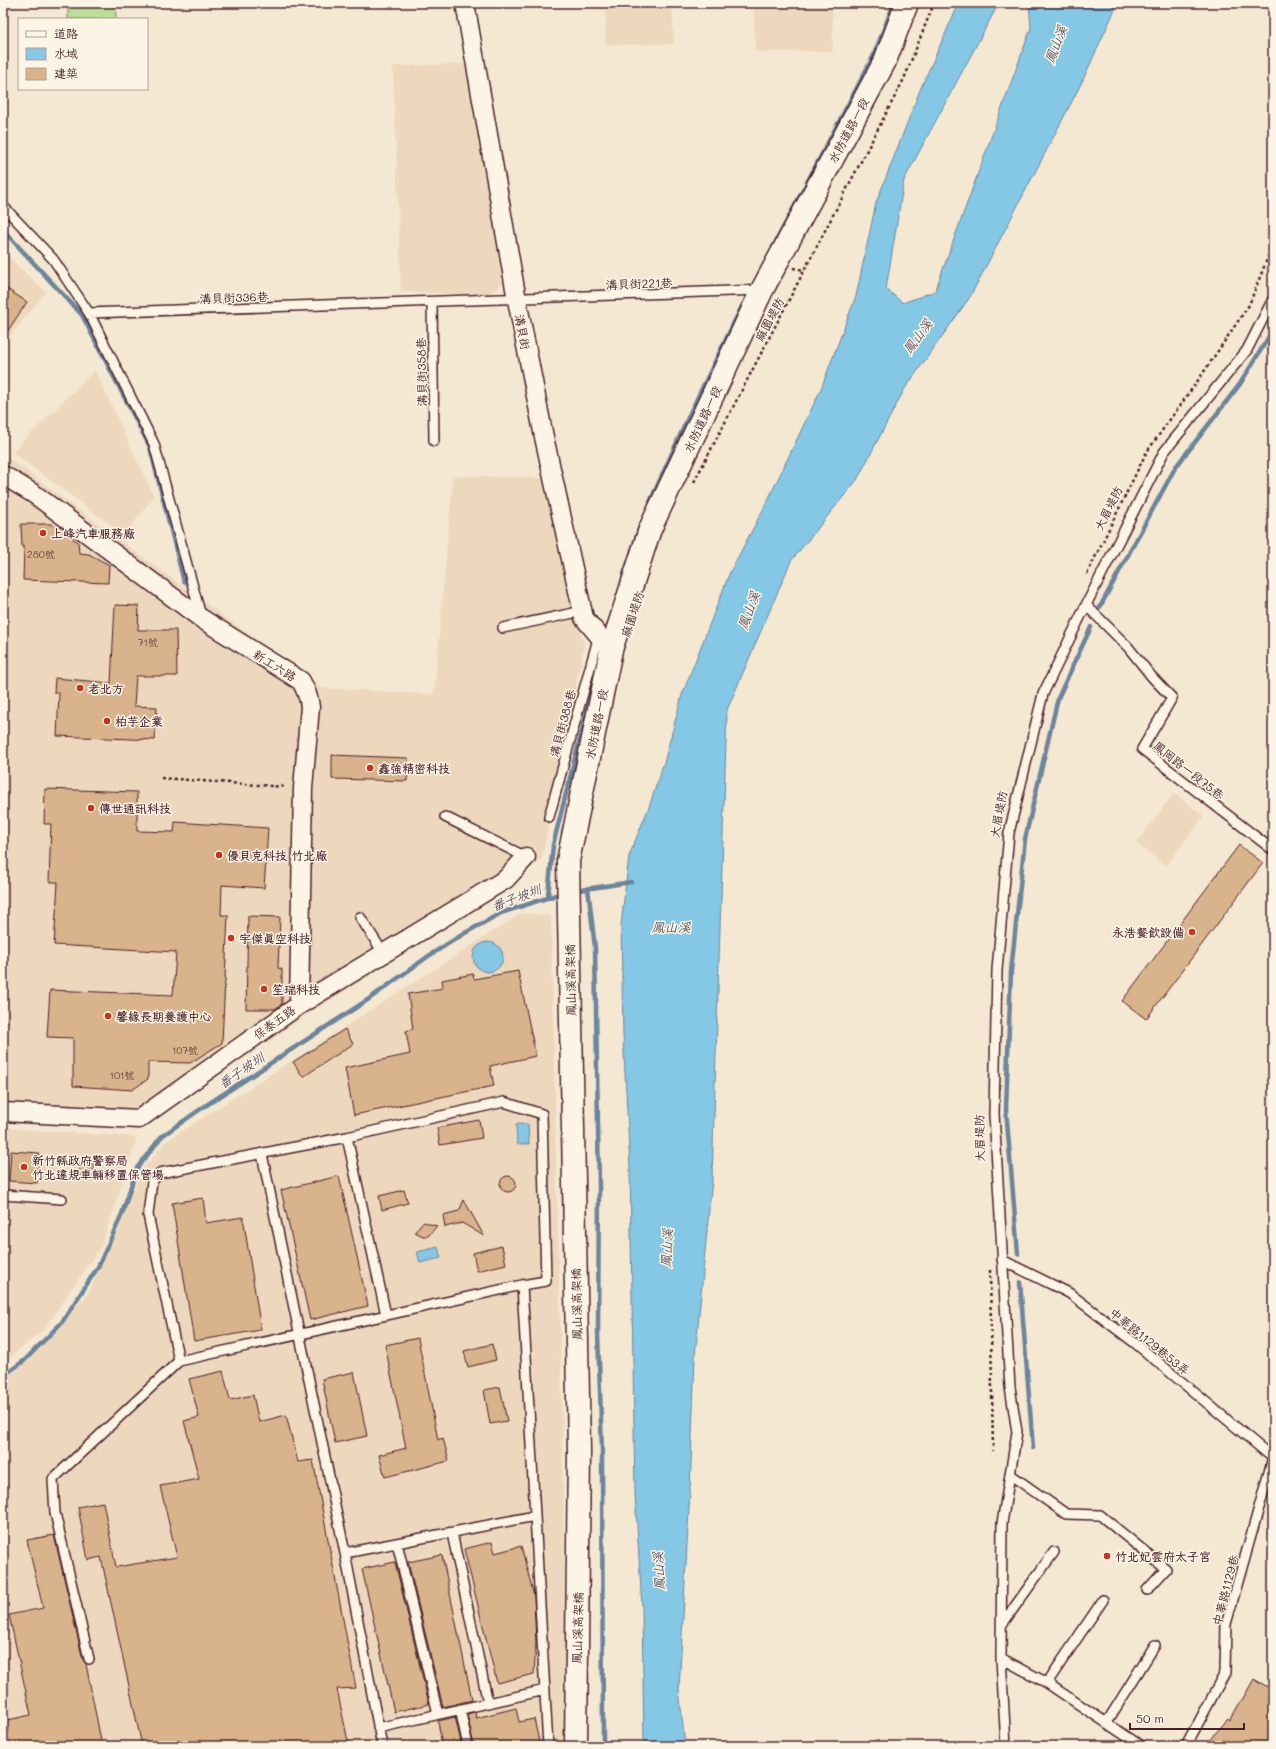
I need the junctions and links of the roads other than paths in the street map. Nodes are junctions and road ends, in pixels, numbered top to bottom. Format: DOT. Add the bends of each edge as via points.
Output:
graph roads {
  1 [pos="465,3"];
  2 [pos="908,3"];
  3 [pos="3,206"];
  4 [pos="762,290"];
  5 [pos="1273,299"];
  6 [pos="517,300"];
  7 [pos="432,303"];
  8 [pos="89,314"];
  9 [pos="434,441"];
  10 [pos="3,475"];
  11 [pos="1086,605"];
  12 [pos="583,611"];
  13 [pos="202,619"];
  14 [pos="503,628"];
  15 [pos="605,643"];
  16 [pos="445,817"];
  17 [pos="548,817"];
  18 [pos="1273,850"];
  19 [pos="526,857"];
  20 [pos="568,861"];
  21 [pos="360,917"];
  22 [pos="384,954"];
  23 [pos="299,1005"];
  24 [pos="3,1112"];
  25 [pos="347,1136"];
  26 [pos="262,1154"];
  27 [pos="3,1195"];
  28 [pos="62,1199"];
  29 [pos="1002,1260"];
  30 [pos="522,1285"];
  31 [pos="386,1315"];
  32 [pos="299,1336"];
  33 [pos="179,1361"];
  34 [pos="1273,1458"];
  35 [pos="1011,1475"];
  36 [pos="535,1516"];
  37 [pos="452,1533"];
  38 [pos="397,1543"];
  39 [pos="1054,1552"];
  40 [pos="345,1553"];
  41 [pos="1146,1590"];
  42 [pos="1102,1600"];
  43 [pos="1003,1623"];
  44 [pos="1155,1645"];
  45 [pos="1001,1658"];
  46 [pos="89,1659"];
  47 [pos="1047,1683"];
  48 [pos="545,1690"];
  49 [pos="488,1703"];
  50 [pos="460,1709"];
  51 [pos="438,1714"];
  52 [pos="1107,1722"];
  53 [pos="378,1728"];
  54 [pos="382,1746"];
  55 [pos="468,1746"];
  56 [pos="548,1746"];
  57 [pos="576,1746"];
  58 [pos="1006,1746"];
  59 [pos="1141,1746"];
  60 [pos="1186,1746"];
  1 -- 6 [label="street, 溝貝街"];
  2 -- 4 [label="street, 水防道路一段" via="885,61"];
  3 -- 8 [label="lane" via="53,259"];
  4 -- 6 [label="lane, 溝貝街221巷"];
  4 -- 15 [label="street, 水防道路一段" via="650,529"];
  5 -- 11 [label="lane" via="1247,350 1164,452"];
  6 -- 7 [label="lane, 溝貝街336巷"];
  6 -- 12 [label="street, 溝貝街" via="544,437"];
  7 -- 8 [label="lane, 溝貝街336巷"];
  7 -- 9 [label="lane, 溝貝街358巷"];
  8 -- 13 [label="lane" via="154,444"];
  10 -- 13 [label="street, 新工六路" via="34,494"];
  11 -- 18 [label="lane, 鳳岡路一段75巷" via="1128,647 1172,698 1142,749"];
  11 -- 29 [label="lane" via="1043,694 1009,834 997,970 994,1114"];
  12 -- 14 [label="lane"];
  12 -- 15 [label="street, 溝貝街" via="584,618"];
  13 -- 23 [label="street, 新工六路" via="301,681 309,697 303,788"];
  15 -- 17 [label="lane, 溝貝街388巷"];
  15 -- 20 [label="street, 水防道路一段"];
  16 -- 19 [label="lane"];
  19 -- 22 [label="street, 保泰五路" via="506,879"];
  20 -- 57 [label="street, 鳳山溪高架橋" via="579,1450"];
  21 -- 22 [label="lane"];
  22 -- 23 [label="street, 保泰五路"];
  23 -- 24 [label="street, 保泰五路" via="139,1119"];
  25 -- 26 [label="lane"];
  25 -- 30 [label="lane" via="504,1102 542,1114 546,1282"];
  25 -- 31 [label="lane"];
  26 -- 32 [label="lane"];
  26 -- 33 [label="lane" via="160,1172 152,1181 148,1215"];
  27 -- 28 [label="lane"];
  29 -- 34 [label="lane, 中華路1129巷53弄" via="1069,1293 1135,1343"];
  29 -- 35 [label="lane" via="1010,1387 1016,1432"];
  30 -- 31 [label="lane"];
  30 -- 36 [label="lane"];
  31 -- 32 [label="lane"];
  32 -- 33 [label="lane"];
  32 -- 40 [label="lane"];
  33 -- 46 [label="lane" via="54,1479 55,1513"];
  34 -- 60 [label="lane, 中華路1129巷" via="1226,1624 1225,1673"];
  35 -- 41 [label="lane" via="1066,1514 1100,1515 1166,1569"];
  35 -- 43 [label="lane" via="1002,1523"];
  36 -- 37 [label="lane"];
  36 -- 48 [label="lane"];
  37 -- 38 [label="lane"];
  37 -- 49 [label="lane"];
  38 -- 40 [label="lane"];
  38 -- 51 [label="lane"];
  39 -- 43 [label="lane"];
  40 -- 53 [label="lane"];
  42 -- 47 [label="lane"];
  43 -- 45 [label="lane"];
  44 -- 52 [label="lane"];
  45 -- 47 [label="lane"];
  45 -- 58 [label="lane"];
  47 -- 52 [label="lane"];
  48 -- 49 [label="lane"];
  48 -- 56 [label="lane"];
  49 -- 50 [label="lane"];
  50 -- 51 [label="lane"];
  50 -- 55 [label="lane"];
  51 -- 53 [label="lane"];
  52 -- 59 [label="lane"];
  53 -- 54 [label="lane"];
}
